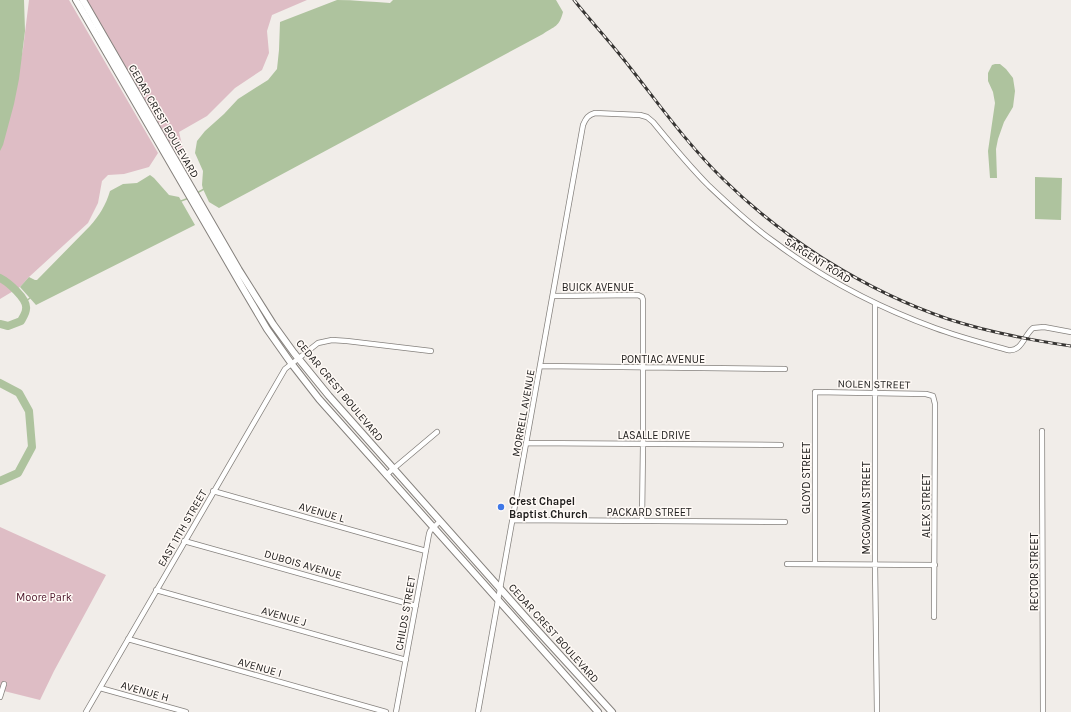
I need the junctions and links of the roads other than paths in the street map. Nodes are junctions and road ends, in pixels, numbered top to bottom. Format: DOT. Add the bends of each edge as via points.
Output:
graph roads {
  1 [pos="76,0"];
  2 [pos="82,0"];
  3 [pos="587,117"];
  4 [pos="237,271"];
  5 [pos="553,296"];
  6 [pos="875,303"];
  7 [pos="1071,332"];
  8 [pos="431,351"];
  9 [pos="298,358"];
  10 [pos="291,363"];
  11 [pos="541,366"];
  12 [pos="643,367"];
  13 [pos="784,369"];
  14 [pos="815,392"];
  15 [pos="875,393"];
  16 [pos="933,396"];
  17 [pos="1042,431"];
  18 [pos="437,432"];
  19 [pos="526,443"];
  20 [pos="643,444"];
  21 [pos="781,445"];
  22 [pos="394,468"];
  23 [pos="386,475"];
  24 [pos="213,491"];
  25 [pos="513,520"];
  26 [pos="440,521"];
  27 [pos="642,521"];
  28 [pos="785,522"];
  29 [pos="433,527"];
  30 [pos="184,541"];
  31 [pos="426,551"];
  32 [pos="787,564"];
  33 [pos="814,564"];
  34 [pos="875,564"];
  35 [pos="935,565"];
  36 [pos="501,588"];
  37 [pos="156,590"];
  38 [pos="499,601"];
  39 [pos="416,606"];
  40 [pos="934,617"];
  41 [pos="128,639"];
  42 [pos="406,660"];
  43 [pos="4,684"];
  44 [pos="100,688"];
  45 [pos="0,697"];
  46 [pos="604,703"];
  47 [pos="596,711"];
  48 [pos="86,712"];
  49 [pos="186,712"];
  50 [pos="386,712"];
  51 [pos="396,712"];
  52 [pos="478,712"];
  53 [pos="612,712"];
  54 [pos="877,712"];
  55 [pos="1043,712"];
  1 -- 4 [label="main road, CEDAR CREST BOULEVARD"];
  2 -- 4 [label="main road, CEDAR CREST BOULEVARD"];
  3 -- 5 [label="street, MORRELL AVENUE" via="583,125"];
  3 -- 6 [label="street, SARGENT ROAD" via="595,113 647,117 708,185 766,236 817,271"];
  4 -- 9 [label="main road, CEDAR CREST BOULEVARD"];
  4 -- 10 [label="main road, CEDAR CREST BOULEVARD" via="268,329"];
  5 -- 11 [label="street, MORRELL AVENUE"];
  5 -- 12 [label="street, BUICK AVENUE" via="642,297"];
  6 -- 7 [label="street, SARGENT ROAD" via="936,329 1012,351 1020,346 1033,328 1044,327"];
  6 -- 15 [label="street, MCGOWAN STREET"];
  8 -- 9 [label="street" via="332,340 318,343"];
  9 -- 10 [label="street, EAST 11TH STREET"];
  9 -- 22 [label="main road, CEDAR CREST BOULEVARD"];
  10 -- 23 [label="main road, CEDAR CREST BOULEVARD"];
  10 -- 24 [label="street, EAST 11TH STREET" via="276,382"];
  11 -- 12 [label="street, PONTIAC AVENUE"];
  11 -- 19 [label="street, MORRELL AVENUE"];
  12 -- 13 [label="street, PONTIAC AVENUE"];
  12 -- 20 [label="street"];
  14 -- 15 [label="street, NOLEN STREET"];
  14 -- 33 [label="street, GLOYD STREET"];
  15 -- 16 [label="street, NOLEN STREET"];
  15 -- 34 [label="street, MCGOWAN STREET"];
  16 -- 35 [label="street, ALEX STREET"];
  17 -- 55 [label="street, RECTOR STREET"];
  18 -- 22 [label="street"];
  19 -- 20 [label="street, LASALLE DRIVE"];
  19 -- 25 [label="street, MORRELL AVENUE"];
  20 -- 21 [label="street, LASALLE DRIVE"];
  20 -- 27 [label="street"];
  22 -- 23 [label="street"];
  22 -- 26 [label="main road, CEDAR CREST BOULEVARD"];
  23 -- 29 [label="main road, CEDAR CREST BOULEVARD"];
  24 -- 30 [label="street, EAST 11TH STREET"];
  24 -- 31 [label="street, AVENUE L"];
  25 -- 27 [label="street, PACKARD STREET"];
  25 -- 36 [label="street, MORRELL AVENUE"];
  26 -- 29 [label="street"];
  26 -- 36 [label="main road, CEDAR CREST BOULEVARD"];
  27 -- 28 [label="street, PACKARD STREET"];
  29 -- 31 [label="street, CHILDS STREET"];
  29 -- 38 [label="main road, CEDAR CREST BOULEVARD"];
  30 -- 37 [label="street, EAST 11TH STREET"];
  30 -- 39 [label="street, DUBOIS AVENUE"];
  31 -- 39 [label="street, CHILDS STREET"];
  32 -- 33 [label="street"];
  33 -- 34 [label="street"];
  34 -- 35 [label="street"];
  34 -- 54 [label="street, MCGOWAN STREET"];
  35 -- 40 [label="street, ALEX STREET"];
  36 -- 38 [label="street, MORRELL AVENUE"];
  36 -- 46 [label="main road, CEDAR CREST BOULEVARD"];
  37 -- 41 [label="street, EAST 11TH STREET"];
  37 -- 42 [label="street, AVENUE J"];
  38 -- 47 [label="main road, CEDAR CREST BOULEVARD"];
  38 -- 52 [label="street, MORRELL AVENUE"];
  39 -- 42 [label="street, CHILDS STREET"];
  41 -- 44 [label="street, EAST 11TH STREET"];
  41 -- 50 [label="street, AVENUE I"];
  42 -- 51 [label="street, CHILDS STREET"];
  43 -- 45 [label="street"];
  44 -- 48 [label="street, EAST 11TH STREET"];
  44 -- 49 [label="street, AVENUE H"];
  46 -- 47 [label="main road"];
  46 -- 53 [label="main road, CEDAR CREST BOULEVARD"];
}
